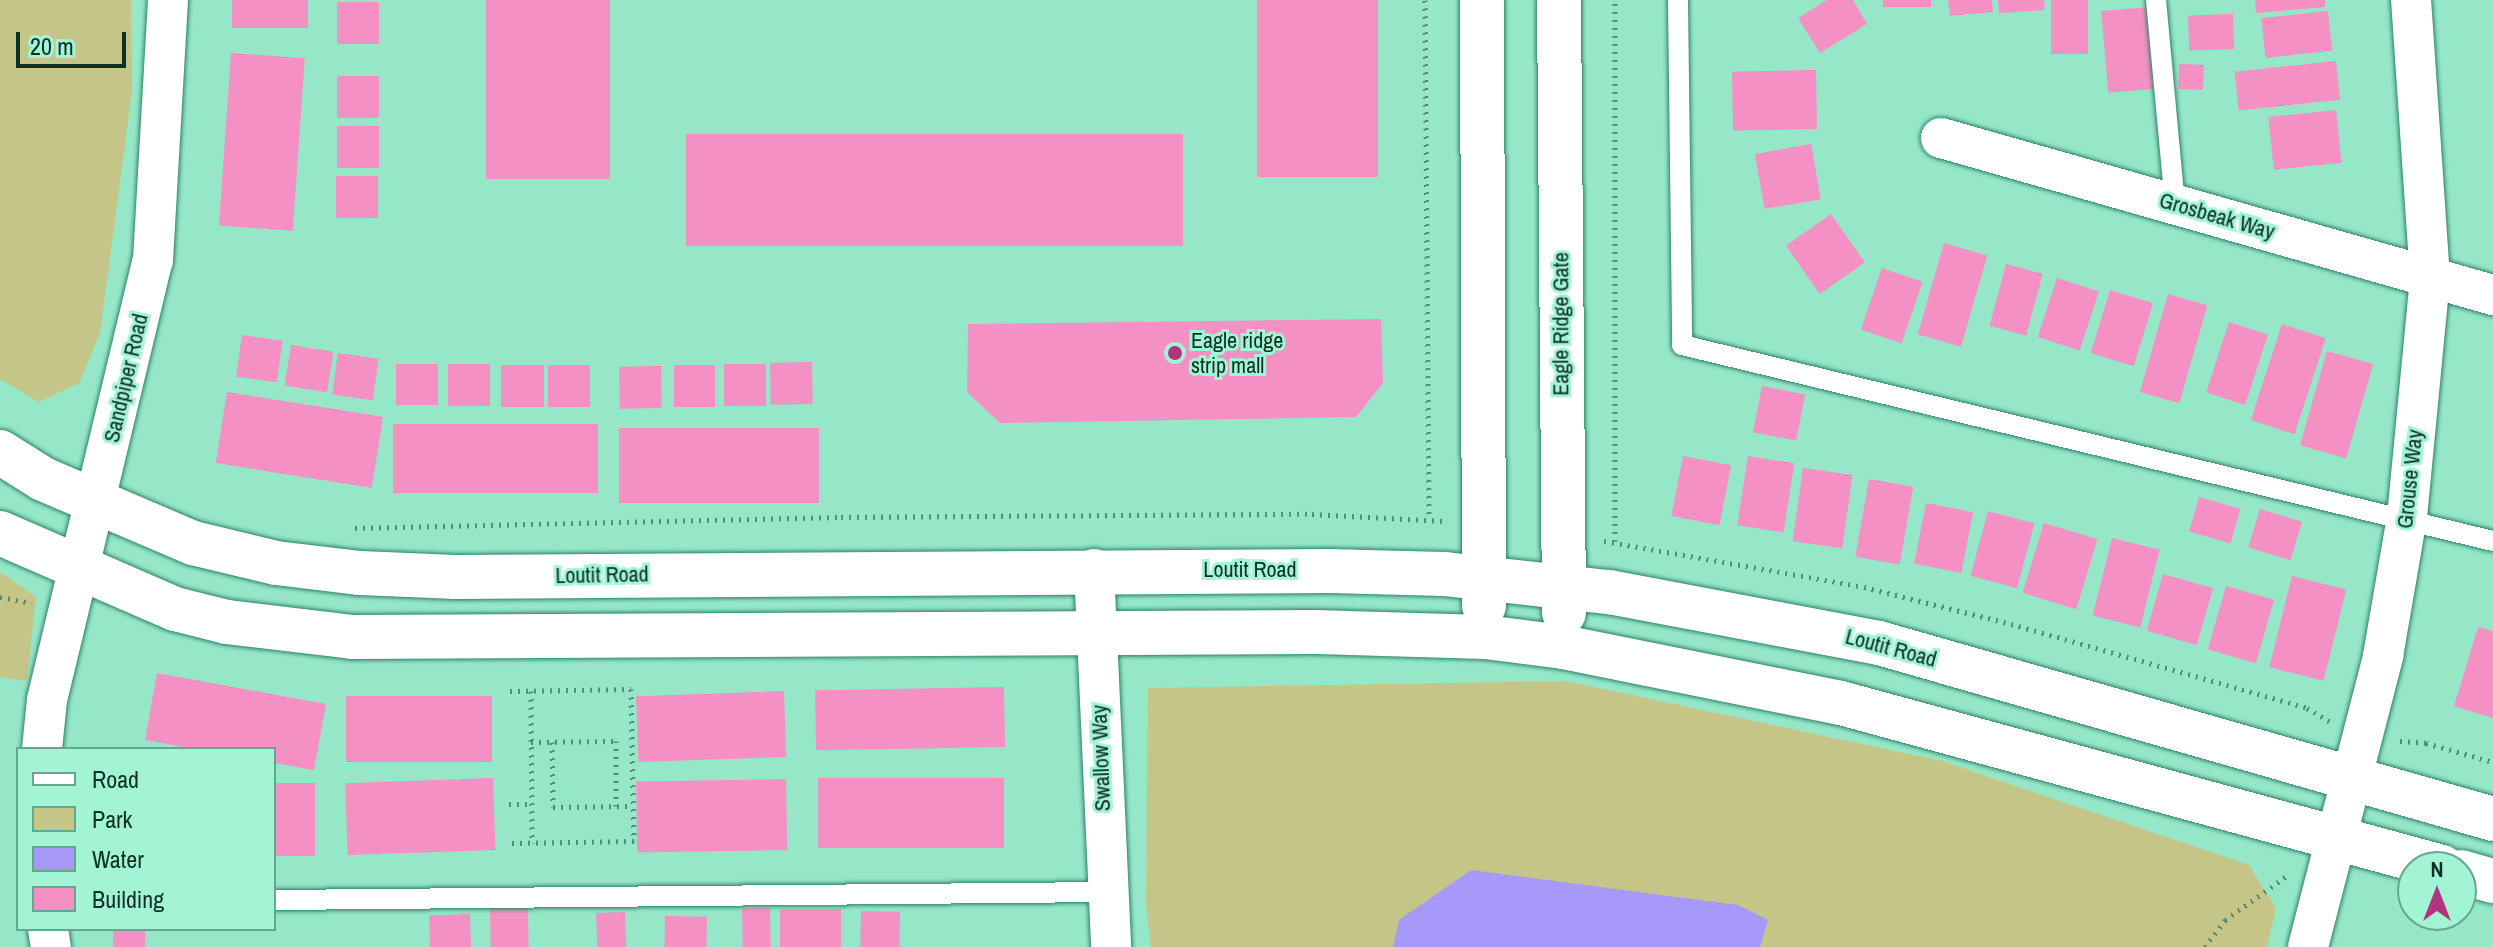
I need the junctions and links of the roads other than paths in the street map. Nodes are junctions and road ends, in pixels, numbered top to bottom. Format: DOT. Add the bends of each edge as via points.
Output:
graph roads {
  1 [pos="168,0"];
  2 [pos="1482,0"];
  3 [pos="1559,0"];
  4 [pos="1678,0"];
  5 [pos="2156,0"];
  6 [pos="2411,0"];
  7 [pos="1941,138"];
  8 [pos="2175,204"];
  9 [pos="2430,278"];
  10 [pos="2493,295"];
  11 [pos="0,452"];
  12 [pos="95,503"];
  13 [pos="2407,517"];
  14 [pos="0,533"];
  15 [pos="2493,541"];
  16 [pos="1094,569"];
  17 [pos="79,571"];
  18 [pos="1484,578"];
  19 [pos="1565,586"];
  20 [pos="1097,631"];
  21 [pos="1485,637"];
  22 [pos="1563,647"];
  23 [pos="42,747"];
  24 [pos="2350,779"];
  25 [pos="2493,819"];
  26 [pos="2339,839"];
  27 [pos="2397,855"];
  28 [pos="1105,892"];
  29 [pos="276,900"];
  30 [pos="1111,947"];
  31 [pos="2308,947"];
  1 -- 12 [label="street, Sandpiper Road" via="153,260"];
  2 -- 18 [label="street"];
  3 -- 19 [label="street, Eagle Ridge Gate"];
  4 -- 13 [label="lane" via="1682,345"];
  5 -- 8 [label="lane"];
  6 -- 9 [label="street, Grouse Way"];
  7 -- 8 [label="street, Grosbeak Way"];
  8 -- 9 [label="street, Grosbeak Way"];
  9 -- 10 [label="street, Grosbeak Way"];
  9 -- 13 [label="street, Grouse Way"];
  11 -- 12 [label="street, Loutit Road"];
  12 -- 16 [label="street, Loutit Road" via="193,543 276,563 360,573 456,577"];
  12 -- 17 [label="street, Sandpiper Road"];
  13 -- 15 [label="lane"];
  13 -- 24 [label="street, Grouse Way" via="2383,656"];
  14 -- 17 [label="street"];
  16 -- 18 [label="street, Loutit Road"];
  16 -- 20 [label="street, Swallow Way"];
  17 -- 20 [label="street" via="175,609 227,622 352,637"];
  17 -- 23 [label="street, Sandpiper Road" via="47,700"];
  18 -- 19 [label="street, Loutit Road"];
  18 -- 21 [label="street"];
  19 -- 22 [label="street, Eagle Ridge Gate"];
  19 -- 24 [label="street, Loutit Road" via="1879,643"];
  20 -- 21 [label="street"];
  20 -- 28 [label="street, Swallow Way"];
  21 -- 22 [label="street"];
  22 -- 26 [label="street" via="1841,703"];
  24 -- 25 [label="street, Loutit Road"];
  24 -- 26 [label="street, Grouse Way"];
  26 -- 27 [label="street"];
  26 -- 31 [label="street, Grouse Way"];
  28 -- 29 [label="lane"];
  28 -- 30 [label="street, Swallow Way"];
}
